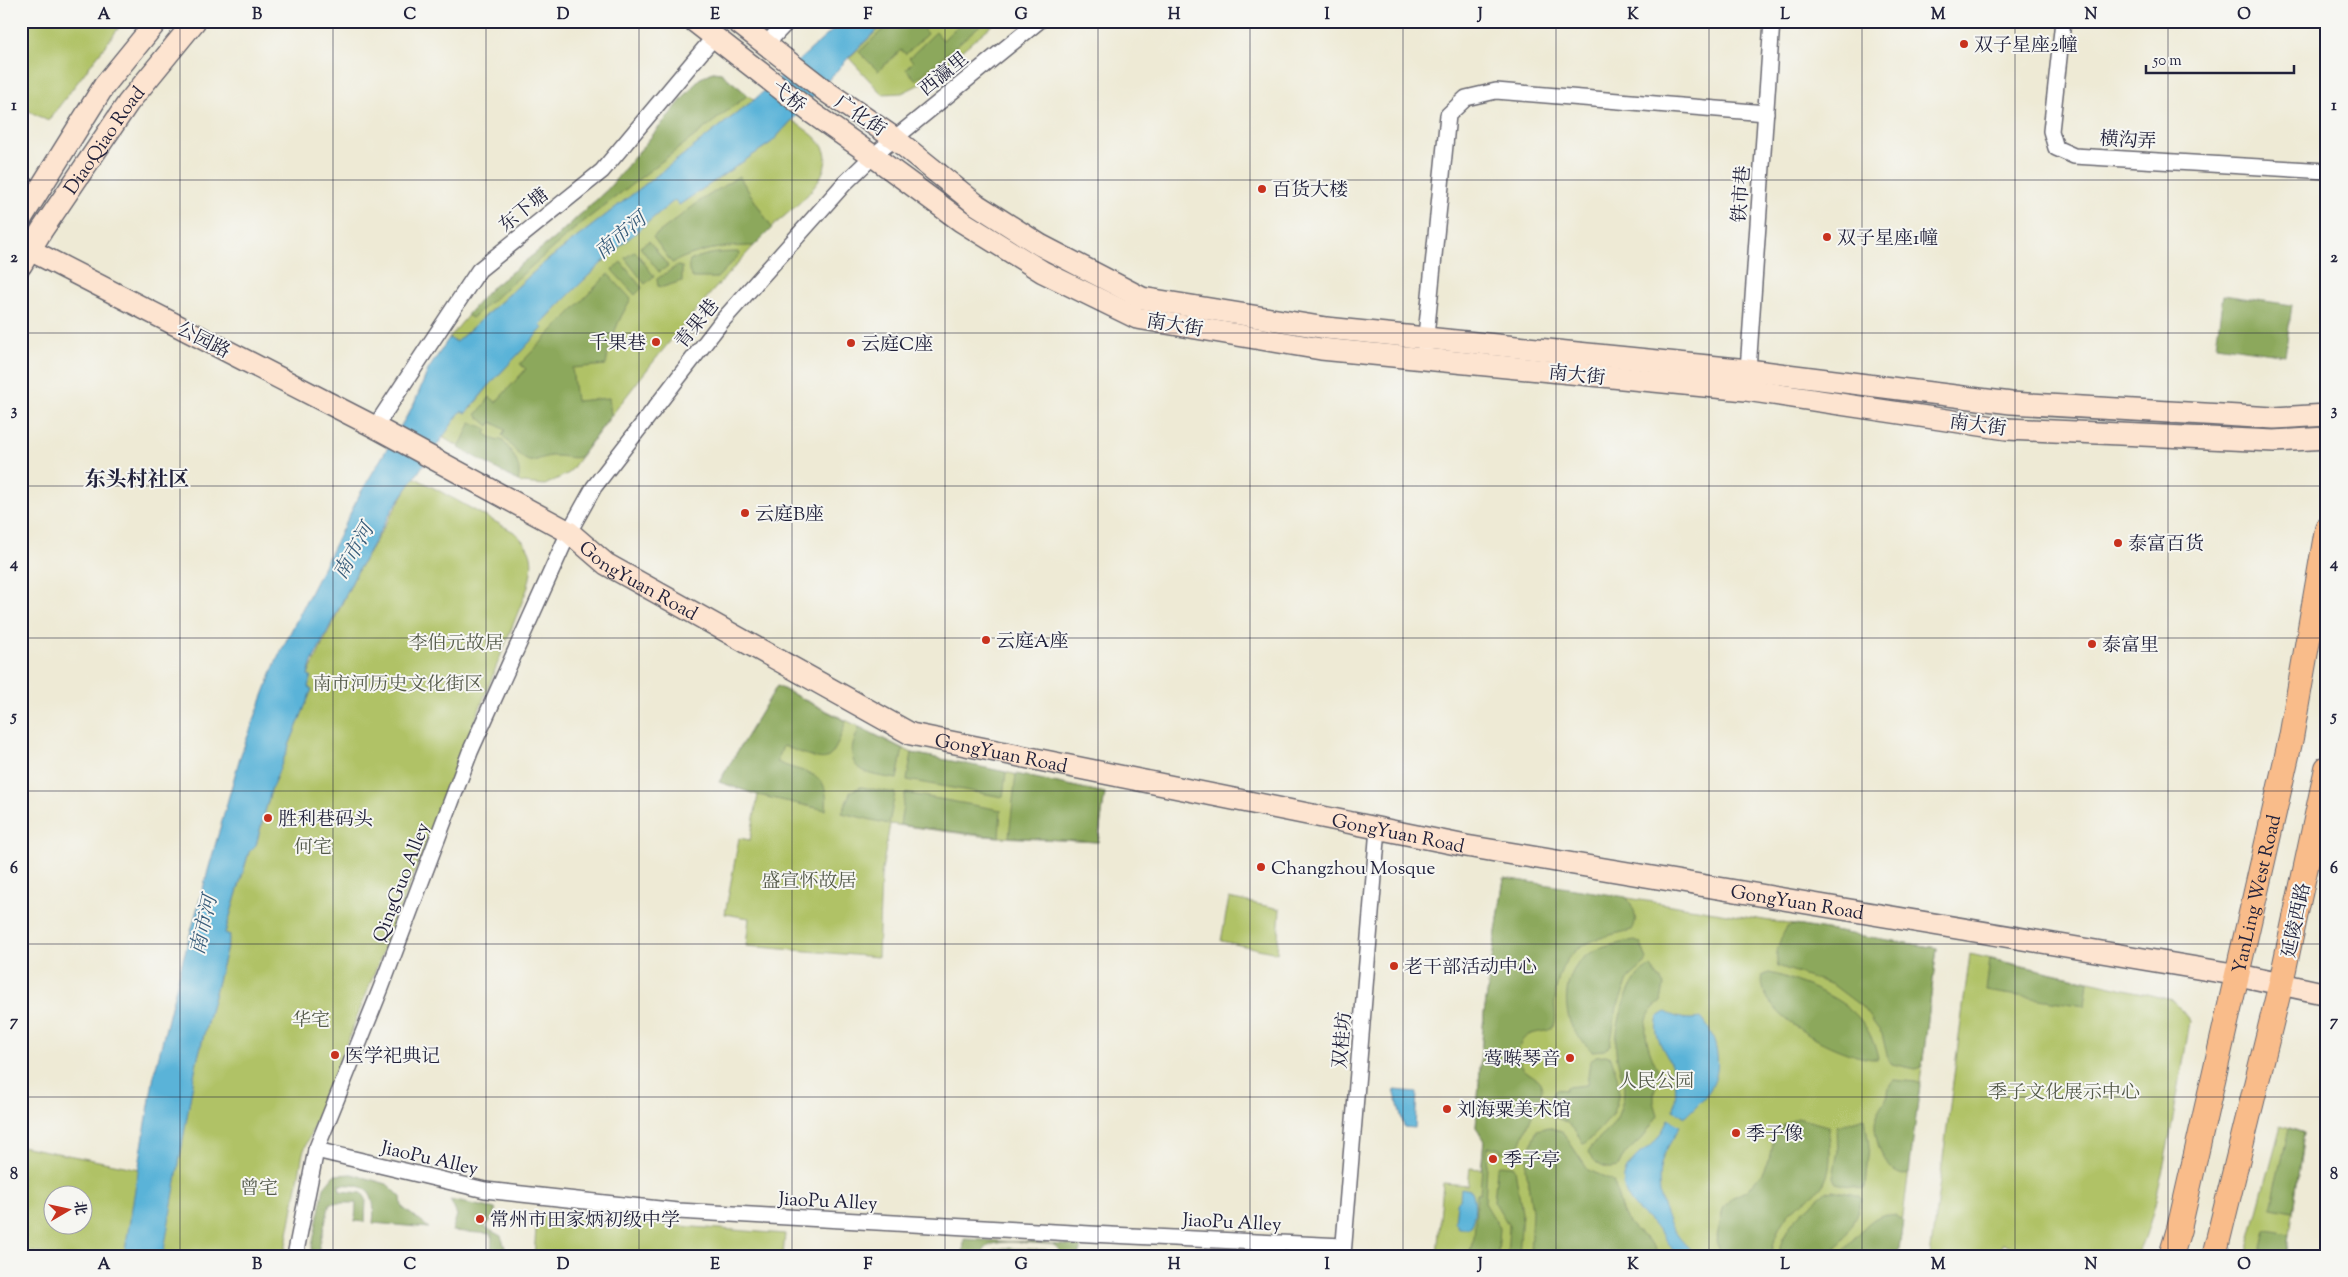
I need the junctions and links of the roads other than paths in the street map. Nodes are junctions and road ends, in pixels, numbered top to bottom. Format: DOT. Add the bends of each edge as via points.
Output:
graph roads {
  1 [pos="157,21"];
  2 [pos="195,21"];
  3 [pos="694,21"];
  4 [pos="736,21"];
  5 [pos="788,21"];
  6 [pos="1039,21"];
  7 [pos="1772,21"];
  8 [pos="2063,21"];
  9 [pos="714,37"];
  10 [pos="766,44"];
  11 [pos="827,92"];
  12 [pos="1766,112"];
  13 [pos="812,113"];
  14 [pos="894,138"];
  15 [pos="873,156"];
  16 [pos="2327,171"];
  17 [pos="21,219"];
  18 [pos="24,253"];
  19 [pos="1425,349"];
  20 [pos="1748,370"];
  21 [pos="2327,414"];
  22 [pos="382,430"];
  23 [pos="2327,438"];
  24 [pos="2327,529"];
  25 [pos="569,532"];
  26 [pos="2327,768"];
  27 [pos="1378,828"];
  28 [pos="2239,975"];
  29 [pos="2281,983"];
  30 [pos="2327,994"];
  31 [pos="316,1150"];
  32 [pos="1343,1251"];
  33 [pos="295,1256"];
  34 [pos="2171,1256"];
  35 [pos="2214,1256"];
  1 -- 17 [label="main road, DiaoQiao Road" via="104,86"];
  2 -- 18 [label="main road, DiaoQiao Road" via="128,103"];
  3 -- 9 [label="main road, 弋桥"];
  4 -- 10 [label="main road, 弋桥"];
  5 -- 10 [label="street"];
  6 -- 14 [label="street, 西瀛里"];
  7 -- 12 [label="street, 铁市巷"];
  8 -- 16 [label="street, 横沟弄" via="2051,130 2056,148 2074,156"];
  9 -- 13 [label="main road, 弋桥"];
  9 -- 22 [label="street, 东下塘" via="602,171 479,270"];
  10 -- 11 [label="main road, 弋桥"];
  11 -- 14 [label="main road, 广化街"];
  12 -- 19 [label="street" via="1496,91 1466,98 1448,115"];
  12 -- 20 [label="street, 铁市巷"];
  13 -- 15 [label="main road, 广化街"];
  14 -- 15 [label="street, 西瀛里"];
  14 -- 19 [label="main road, 南大街" via="977,205 1040,245 1142,298 1326,328"];
  15 -- 19 [label="main road, 南大街" via="961,221 1043,272 1138,318 1321,349"];
  15 -- 25 [label="street, 青果巷" via="722,321 594,487"];
  18 -- 22 [label="main road, 公园路"];
  19 -- 20 [label="main road, 南大街"];
  19 -- 23 [label="main road, 南大街" via="1746,390 2007,429 2274,441"];
  20 -- 21 [label="main road, 南大街" via="2011,403 2274,418"];
  22 -- 25 [label="main road, 公园路"];
  24 -- 28 [label="main road, YanLing West Road" via="2291,738"];
  25 -- 27 [label="main road, GongYuan Road" via="606,564 911,734"];
  25 -- 31 [label="street, QingGuo Alley" via="470,752"];
  26 -- 29 [label="main road, 延陵西路"];
  27 -- 28 [label="main road, GongYuan Road" via="1466,846"];
  27 -- 32 [label="street, 双桂坊"];
  28 -- 29 [label="main road, GongYuan Road"];
  28 -- 34 [label="main road, YanLing West Road"];
  29 -- 30 [label="main road, GongYuan Road"];
  29 -- 35 [label="main road"];
  31 -- 32 [label="street, JiaoPu Alley" via="485,1190 678,1211"];
  31 -- 33 [label="street, QingGuo Alley"];
}
